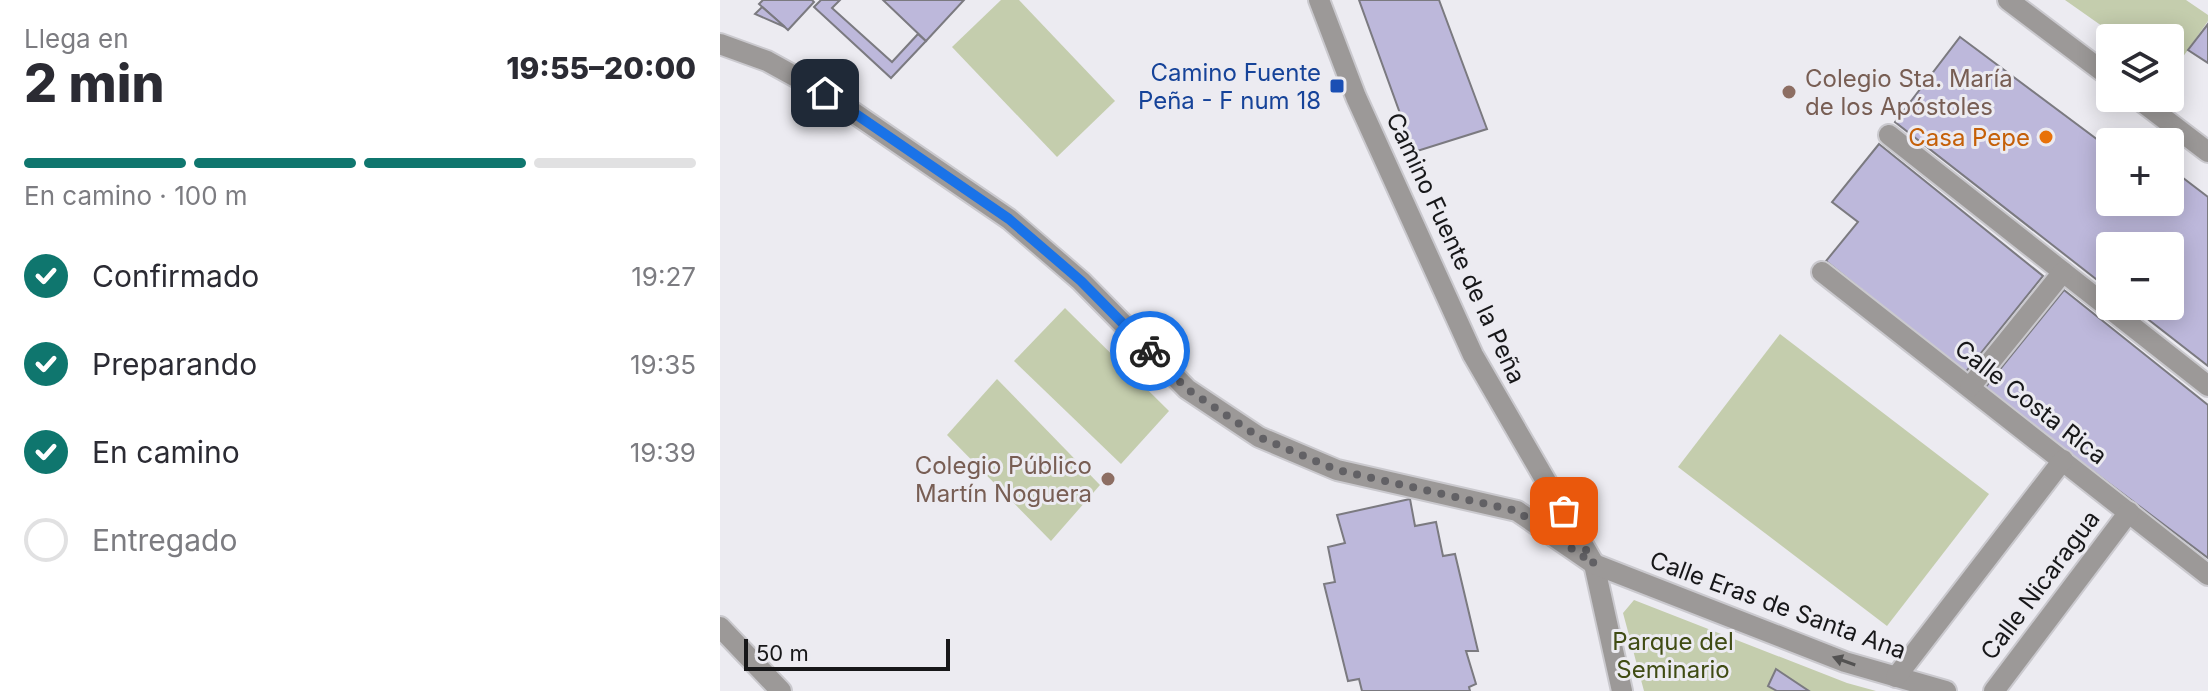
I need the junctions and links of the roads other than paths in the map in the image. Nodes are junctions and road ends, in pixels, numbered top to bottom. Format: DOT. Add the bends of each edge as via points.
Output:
graph roads {
  1 [pos="1319,0"];
  2 [pos="2008,0"];
  3 [pos="720,44"];
  4 [pos="2096,66"];
  5 [pos="2155,112"];
  6 [pos="1889,135"];
  7 [pos="2208,152"];
  8 [pos="1822,272"];
  9 [pos="2063,272"];
  10 [pos="2208,386"];
  11 [pos="1970,387"];
  12 [pos="2063,460"];
  13 [pos="2129,512"];
  14 [pos="1594,564"];
  15 [pos="2208,575"];
  16 [pos="720,627"];
  17 [pos="1896,677"];
  18 [pos="781,691"];
  19 [pos="1622,691"];
  20 [pos="1946,691"];
  21 [pos="1994,691"];
  1 -- 14 [label="street, Camino Fuente de la Peña" via="1356,97 1473,355"];
  2 -- 4 [label="street"];
  3 -- 14 [label="street, Calle Eras de Santa Ana" via="767,61 825,93 1009,219 1081,281 1187,389 1259,437 1337,470 1517,511"];
  5 -- 7 [label="street"];
  6 -- 9 [label="street"];
  8 -- 11 [label="street, Calle Costa Rica"];
  9 -- 10 [label="street"];
  9 -- 11 [label="street"];
  11 -- 12 [label="street, Calle Costa Rica"];
  12 -- 13 [label="street, Calle Costa Rica"];
  12 -- 17 [label="street"];
  13 -- 15 [label="street, Calle Costa Rica"];
  13 -- 21 [label="street, Calle Nicaragua"];
  17 -- 14 [label="street, Calle Eras de Santa Ana, one-way"];
  14 -- 19 [label="street, Camino Fuente de la Peña"];
  16 -- 18 [label="street"];
  17 -- 20 [label="street, Calle Eras de Santa Ana"];
}
